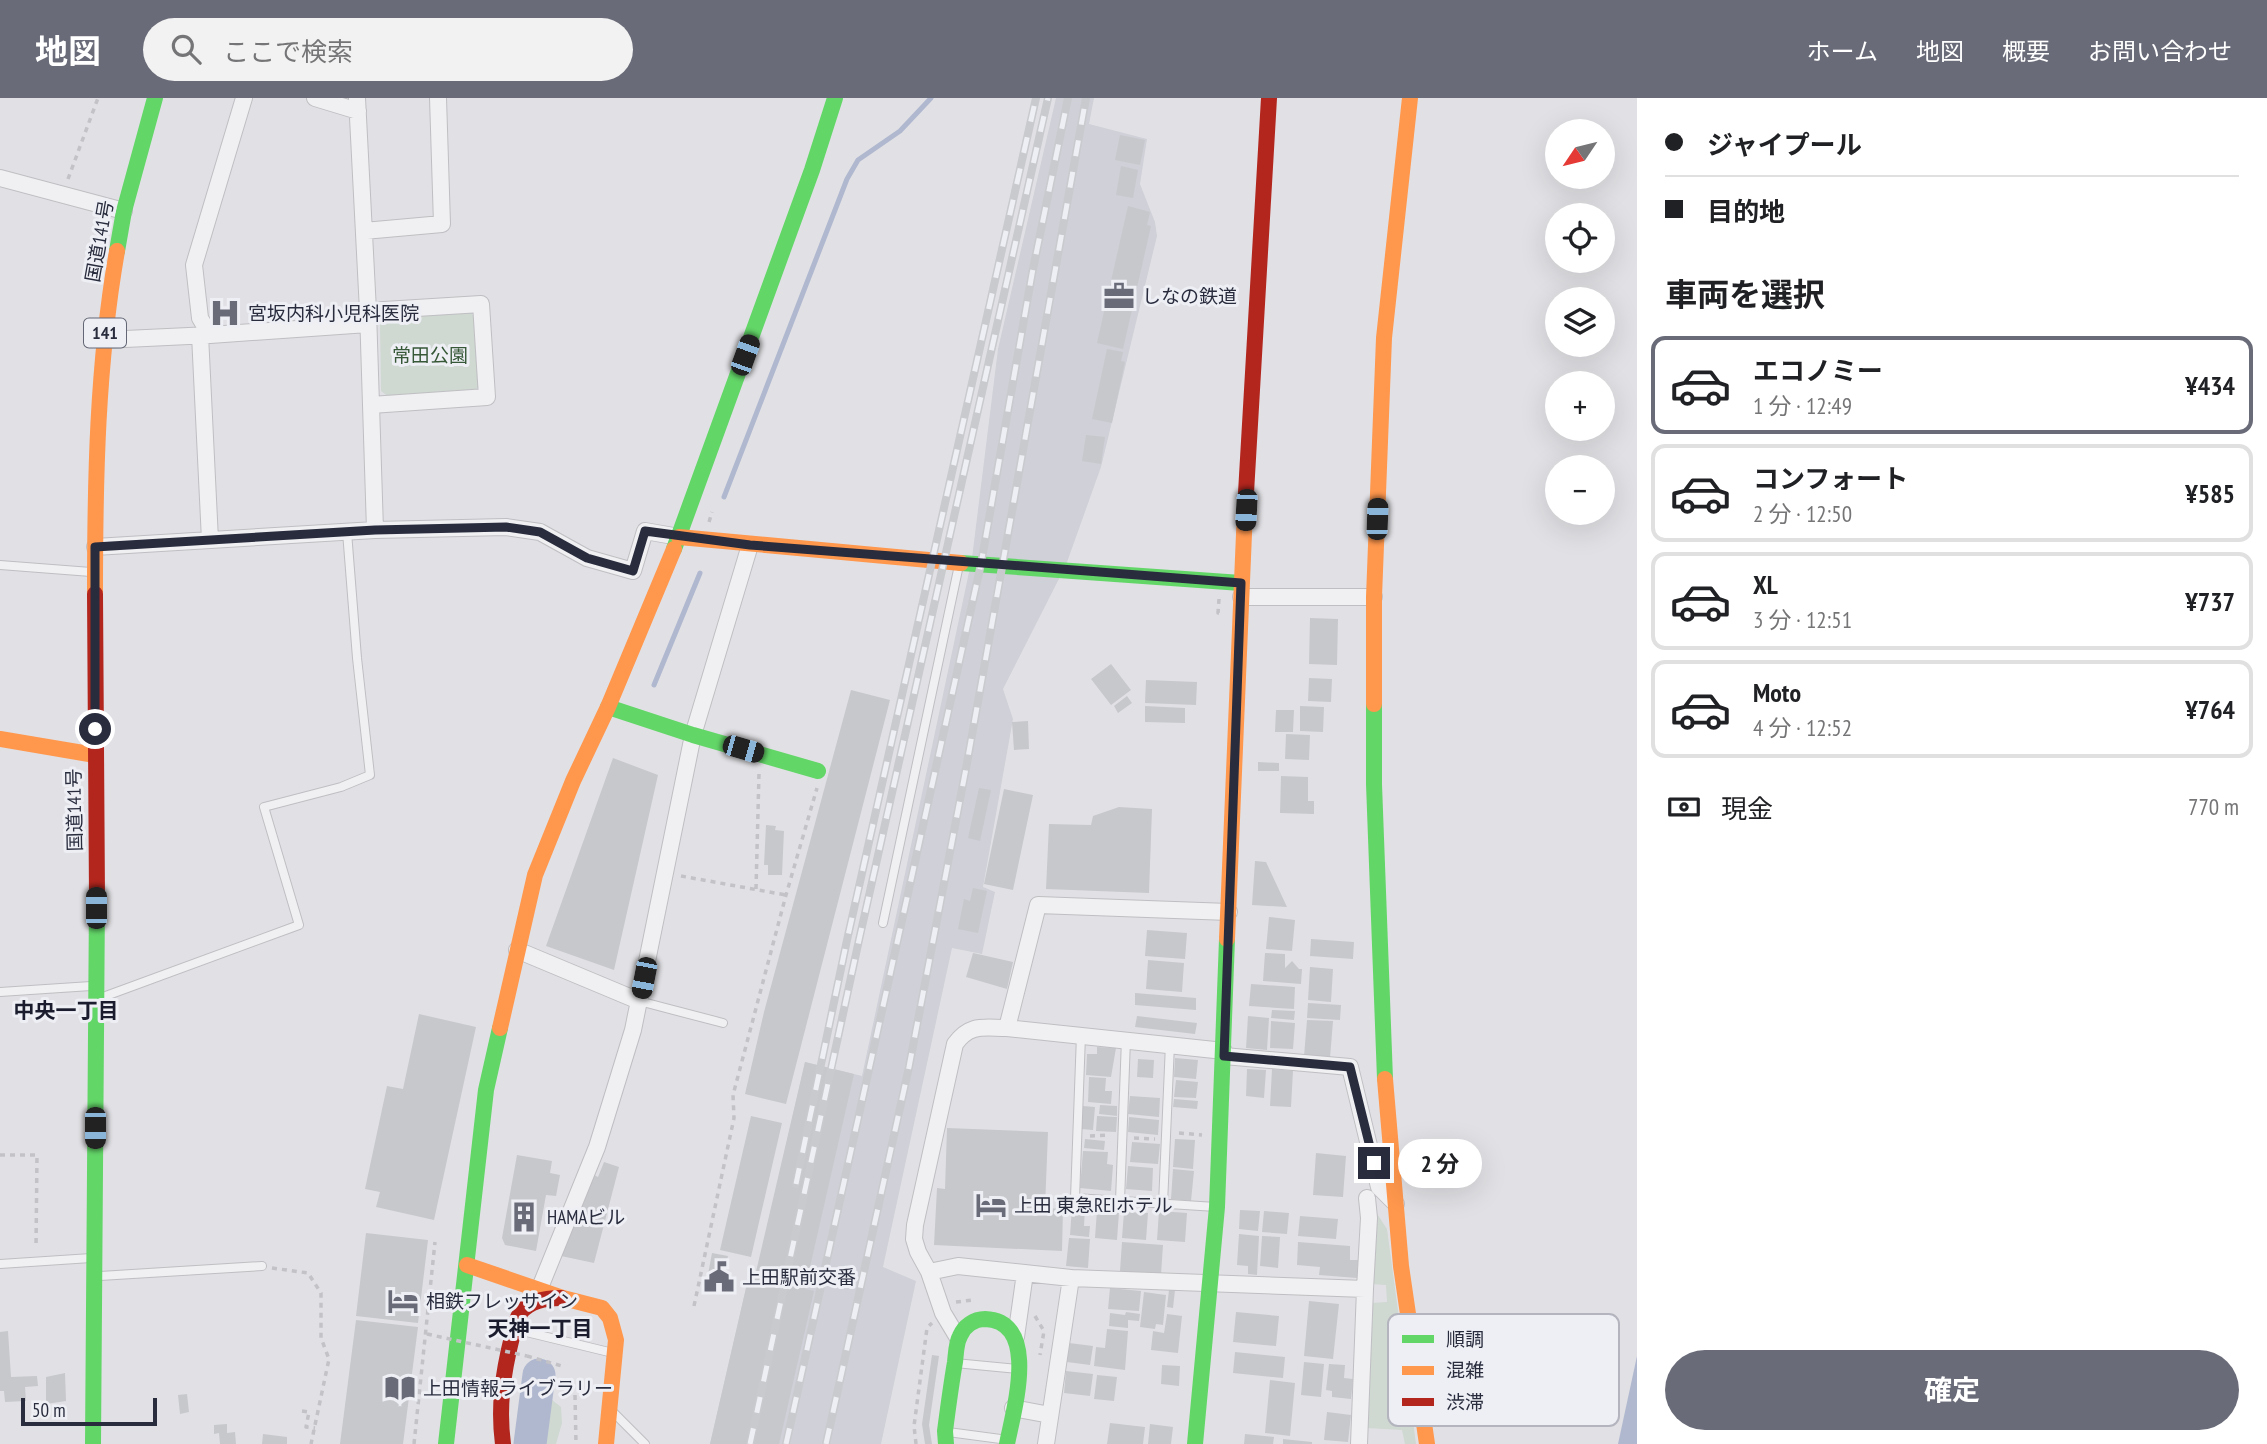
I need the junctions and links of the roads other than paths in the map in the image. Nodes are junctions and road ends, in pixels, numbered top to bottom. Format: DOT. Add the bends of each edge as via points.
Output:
graph roads {
  1 [pos="155,98"];
  2 [pos="244,98"];
  3 [pos="315,98"];
  4 [pos="438,98"];
  5 [pos="835,98"];
  6 [pos="1269,98"];
  7 [pos="1410,98"];
  8 [pos="357,105"];
  9 [pos="0,178"];
  10 [pos="124,211"];
  11 [pos="364,231"];
  12 [pos="368,318"];
  13 [pos="205,335"];
  14 [pos="104,340"];
  15 [pos="371,405"];
  16 [pos="375,530"];
  17 [pos="347,532"];
  18 [pos="679,537"];
  19 [pos="210,540"];
  20 [pos="750,545"];
  21 [pos="95,547"];
  22 [pos="959,562"];
  23 [pos="0,565"];
  24 [pos="95,573"];
  25 [pos="1241,590"];
  26 [pos="1374,597"];
  27 [pos="608,707"];
  28 [pos="693,735"];
  29 [pos="0,739"];
  30 [pos="95,755"];
  31 [pos="823,773"];
  32 [pos="1229,912"];
  33 [pos="883,923"];
  34 [pos="517,950"];
  35 [pos="0,992"];
  36 [pos="97,992"];
  37 [pos="639,1002"];
  38 [pos="723,1023"];
  39 [pos="1007,1028"];
  40 [pos="1081,1035"];
  41 [pos="1125,1040"];
  42 [pos="1170,1044"];
  43 [pos="1224,1054"];
  44 [pos="1367,1198"];
  45 [pos="1120,1201"];
  46 [pos="1163,1204"];
  47 [pos="1396,1204"];
  48 [pos="1217,1207"];
  49 [pos="94,1258"];
  50 [pos="0,1264"];
  51 [pos="467,1265"];
  52 [pos="262,1266"];
  53 [pos="929,1272"];
  54 [pos="495,1273"];
  55 [pos="1025,1273"];
  56 [pos="94,1277"];
  57 [pos="1071,1278"];
  58 [pos="1211,1284"];
  59 [pos="1365,1289"];
  60 [pos="539,1290"];
  61 [pos="563,1298"];
  62 [pos="1408,1314"];
  63 [pos="515,1325"];
  64 [pos="1016,1337"];
  65 [pos="958,1338"];
  66 [pos="615,1353"];
  67 [pos="955,1363"];
  68 [pos="1019,1369"];
  69 [pos="1013,1408"];
  70 [pos="611,1410"];
  71 [pos="1050,1415"];
  72 [pos="1424,1426"];
  73 [pos="945,1438"];
  74 [pos="1007,1442"];
  75 [pos="93,1444"];
  76 [pos="446,1444"];
  77 [pos="503,1444"];
  78 [pos="606,1444"];
  79 [pos="645,1444"];
  80 [pos="1046,1444"];
  81 [pos="1195,1444"];
  82 [pos="1359,1444"];
  83 [pos="1427,1444"];
  1 -- 10 [label="main road, 国道141号 / 141"];
  2 -- 13 [label="street" via="194,265"];
  3 -- 8 [label="street"];
  4 -- 11 [label="street" via="442,224"];
  5 -- 18 [label="main road"];
  6 -- 25 [label="main road"];
  7 -- 26 [label="main road" via="1384,338"];
  8 -- 11 [label="street"];
  9 -- 10 [label="street"];
  10 -- 14 [label="main road, 国道141号 / 141"];
  11 -- 12 [label="street"];
  12 -- 13 [label="street"];
  12 -- 15 [label="street"];
  12 -- 15 [label="street" via="481,304 487,397"];
  13 -- 14 [label="street"];
  13 -- 19 [label="street"];
  14 -- 21 [label="main road, 国道141号 / 141"];
  15 -- 16 [label="street"];
  16 -- 17 [label="street"];
  16 -- 18 [label="street" via="506,527 540,532 587,558 633,571 645,531"];
  17 -- 19 [label="street"];
  17 -- 36 [label="lane" via="370,775 264,807 299,925"];
  18 -- 20 [label="main road"];
  18 -- 27 [label="main road"];
  19 -- 21 [label="street"];
  20 -- 22 [label="main road"];
  20 -- 28 [label="street"];
  21 -- 24 [label="main road, 国道141号 / 141"];
  22 -- 25 [label="main road"];
  22 -- 33 [label="lane"];
  23 -- 24 [label="lane"];
  24 -- 30 [label="main road, 国道141号 / 141"];
  25 -- 26 [label="street"];
  25 -- 32 [label="main road"];
  26 -- 47 [label="main road" via="1381,1034"];
  27 -- 28 [label="main road"];
  27 -- 34 [label="main road" via="535,875"];
  28 -- 31 [label="main road"];
  28 -- 37 [label="street"];
  29 -- 30 [label="main road"];
  30 -- 36 [label="main road, 国道141号 / 141"];
  32 -- 39 [label="street" via="1038,905"];
  32 -- 43 [label="main road"];
  34 -- 37 [label="street"];
  34 -- 51 [label="main road" via="486,1090"];
  35 -- 36 [label="lane"];
  36 -- 49 [label="main road, 国道141号 / 141"];
  37 -- 38 [label="lane"];
  37 -- 60 [label="street" via="597,1147"];
  39 -- 40 [label="street"];
  39 -- 53 [label="street" via="971,1028 955,1044 915,1225 914,1239"];
  40 -- 41 [label="street"];
  40 -- 45 [label="lane" via="1075,1199"];
  41 -- 42 [label="street"];
  41 -- 45 [label="lane"];
  42 -- 43 [label="street"];
  42 -- 46 [label="lane"];
  43 -- 47 [label="street" via="1350,1067 1379,1187"];
  43 -- 48 [label="main road"];
  44 -- 59 [label="street"];
  45 -- 46 [label="lane"];
  46 -- 48 [label="lane"];
  47 -- 62 [label="main road"];
  48 -- 58 [label="main road"];
  49 -- 50 [label="lane"];
  49 -- 56 [label="main road, 国道141号 / 141"];
  51 -- 54 [label="main road"];
  51 -- 76 [label="main road"];
  52 -- 56 [label="lane"];
  53 -- 55 [label="street" via="958,1266"];
  53 -- 65 [label="street" via="943,1313"];
  54 -- 60 [label="main road"];
  54 -- 63 [label="main road" via="514,1294"];
  55 -- 57 [label="street"];
  55 -- 64 [label="street"];
  56 -- 75 [label="main road, 国道141号 / 141"];
  57 -- 58 [label="street"];
  57 -- 71 [label="street"];
  58 -- 59 [label="street"];
  58 -- 81 [label="main road"];
  59 -- 82 [label="street"];
  60 -- 61 [label="main road"];
  61 -- 63 [label="main road" via="531,1304"];
  61 -- 66 [label="main road" via="607,1313 615,1331"];
  63 -- 66 [label="lane"];
  63 -- 77 [label="main road" via="501,1382"];
  64 -- 65 [label="main road" via="999,1320 982,1318 965,1327"];
  64 -- 68 [label="main road"];
  65 -- 67 [label="main road"];
  66 -- 70 [label="main road"];
  67 -- 68 [label="lane"];
  67 -- 73 [label="main road"];
  68 -- 69 [label="main road"];
  69 -- 71 [label="street"];
  69 -- 74 [label="main road"];
  70 -- 78 [label="main road"];
  70 -- 79 [label="lane"];
  71 -- 80 [label="street"];
  72 -- 83 [label="main road"];
  73 -- 74 [label="lane"];
}
